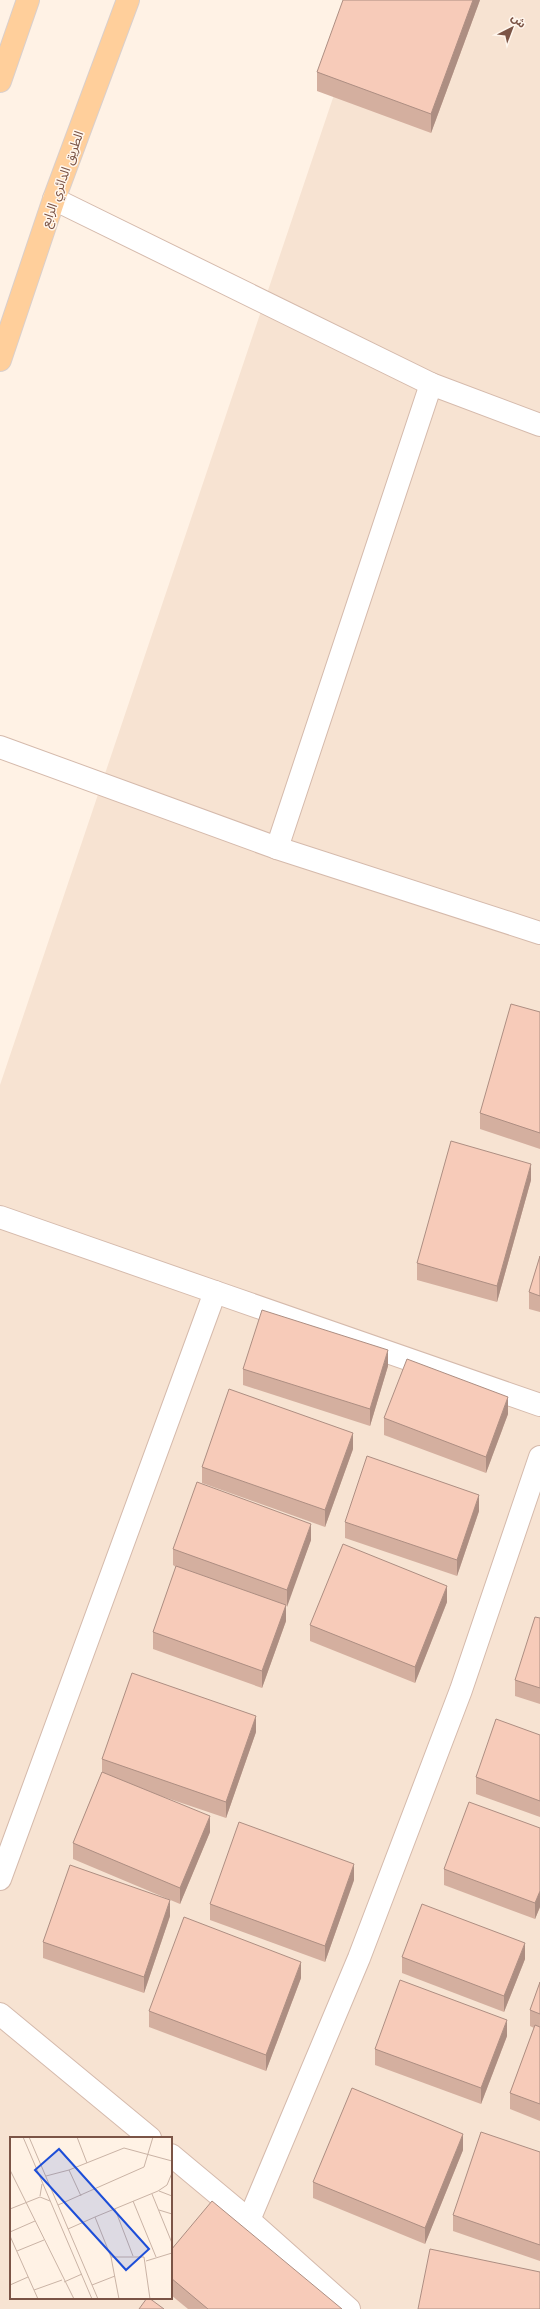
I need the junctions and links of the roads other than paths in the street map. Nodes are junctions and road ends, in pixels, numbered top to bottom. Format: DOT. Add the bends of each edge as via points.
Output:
graph roads {
  1 [pos="28,0"];
  2 [pos="128,0"];
  3 [pos="0,81"];
  4 [pos="54,199"];
  5 [pos="0,360"];
  6 [pos="431,384"];
  7 [pos="540,425"];
  8 [pos="0,747"];
  9 [pos="277,848"];
  10 [pos="540,933"];
  11 [pos="0,1217"];
  12 [pos="215,1292"];
  13 [pos="540,1405"];
  14 [pos="540,1457"];
  15 [pos="0,1879"];
  16 [pos="0,2014"];
  17 [pos="149,2137"];
  18 [pos="172,2156"];
  19 [pos="249,2220"];
  20 [pos="349,2309"];
  1 -- 3 [label="main road"];
  2 -- 4 [label="main road, الطريق الدائري الرابع"];
  4 -- 5 [label="main road, الطريق الدائري الرابع"];
  4 -- 6 [label="street"];
  6 -- 7 [label="street"];
  6 -- 9 [label="street"];
  8 -- 9 [label="street"];
  9 -- 10 [label="street"];
  11 -- 12 [label="street"];
  12 -- 13 [label="street"];
  12 -- 15 [label="street"];
  14 -- 19 [label="street" via="461,1690 359,1958"];
  16 -- 17 [label="street"];
  18 -- 19 [label="street"];
  19 -- 20 [label="street"];
}
